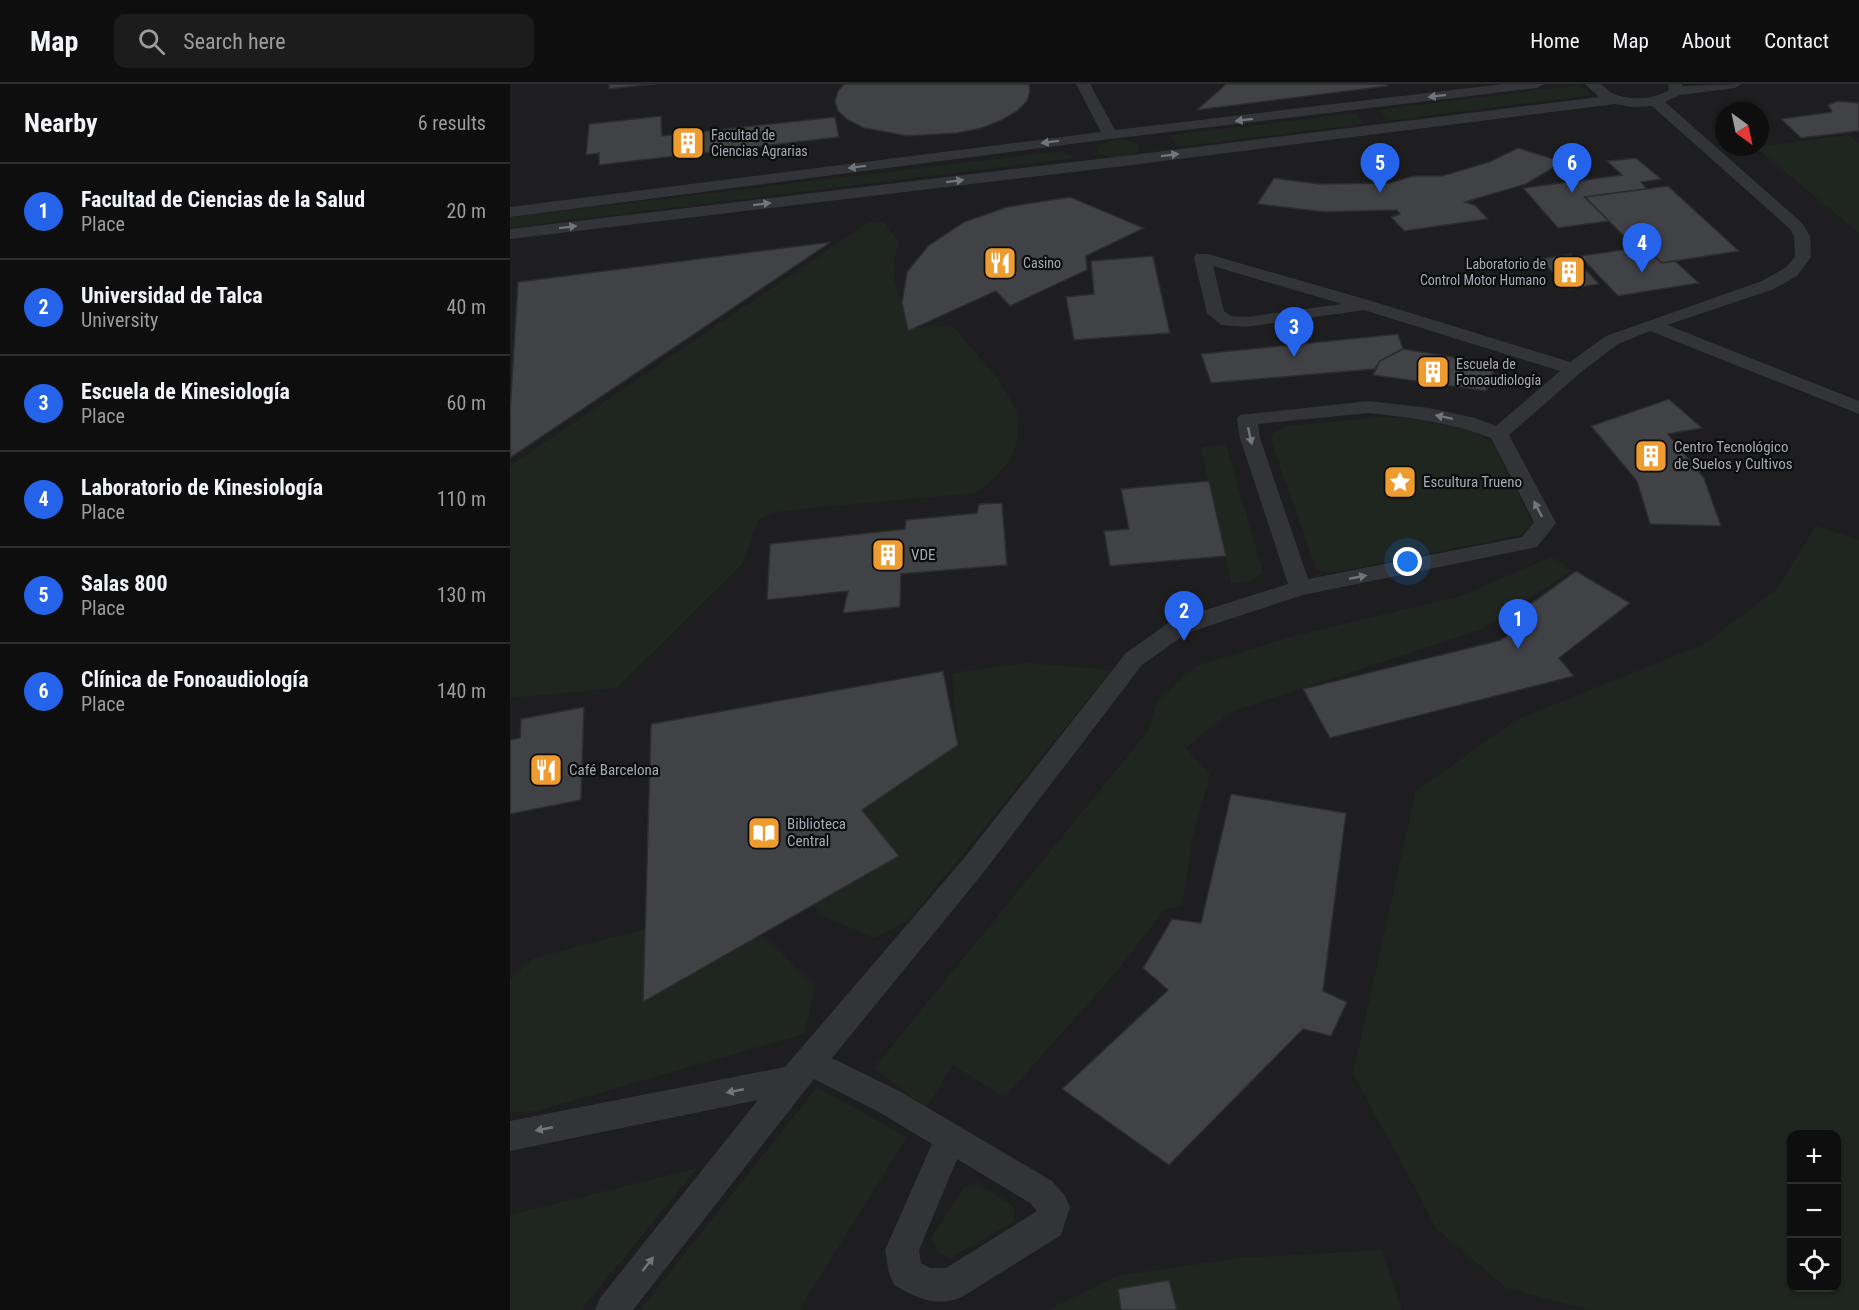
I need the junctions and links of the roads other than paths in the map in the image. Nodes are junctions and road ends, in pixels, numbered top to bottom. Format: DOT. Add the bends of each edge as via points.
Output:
graph roads {
  1 [pos="1083,84"];
  2 [pos="1537,84"];
  3 [pos="1592,84"];
  4 [pos="1735,84"];
  5 [pos="1676,88"];
  6 [pos="1617,99"];
  7 [pos="1656,102"];
  8 [pos="1110,135"];
  9 [pos="1124,161"];
  10 [pos="510,212"];
  11 [pos="510,234"];
  12 [pos="1369,306"];
  13 [pos="1650,325"];
  14 [pos="1573,369"];
  15 [pos="1859,408"];
  16 [pos="1500,434"];
  17 [pos="1300,588"];
  18 [pos="801,1070"];
  19 [pos="510,1136"];
  20 [pos="950,1137"];
  21 [pos="612,1310"];
  1 -- 8 [label="lane"];
  2 -- 8 [label="lane, one-way"];
  3 -- 6 [label="lane" via="1604,95"];
  4 -- 5 [label="lane"];
  5 -- 7 [label="lane" via="1669,97"];
  6 -- 7 [label="lane"];
  9 -- 6 [label="lane, one-way"];
  7 -- 13 [label="lane" via="1796,226 1803,236 1803,257 1791,272 1768,285"];
  8 -- 9 [label="lane" via="1097,142 1092,151 1103,158"];
  8 -- 9 [label="lane" via="1133,139 1144,146 1140,154"];
  8 -- 10 [label="lane, one-way"];
  11 -- 9 [label="lane, one-way"];
  12 -- 12 [label="lane" via="1357,303 1202,258 1216,313 1227,321"];
  12 -- 14 [label="lane"];
  13 -- 14 [label="lane" via="1612,340"];
  13 -- 15 [label="lane"];
  14 -- 16 [label="lane"];
  17 -- 16 [label="lane, one-way" via="1529,543 1545,523"];
  16 -- 17 [label="lane, one-way" via="1439,416 1369,407 1247,419"];
  17 -- 18 [label="lane" via="1179,627 1134,659 974,865"];
  18 -- 19 [label="lane, one-way"];
  18 -- 20 [label="lane" via="890,1102"];
  21 -- 18 [label="lane, one-way"];
  20 -- 20 [label="lane" via="902,1250 906,1273 927,1285 950,1285 1049,1224 1054,1207 1041,1192"];
}
